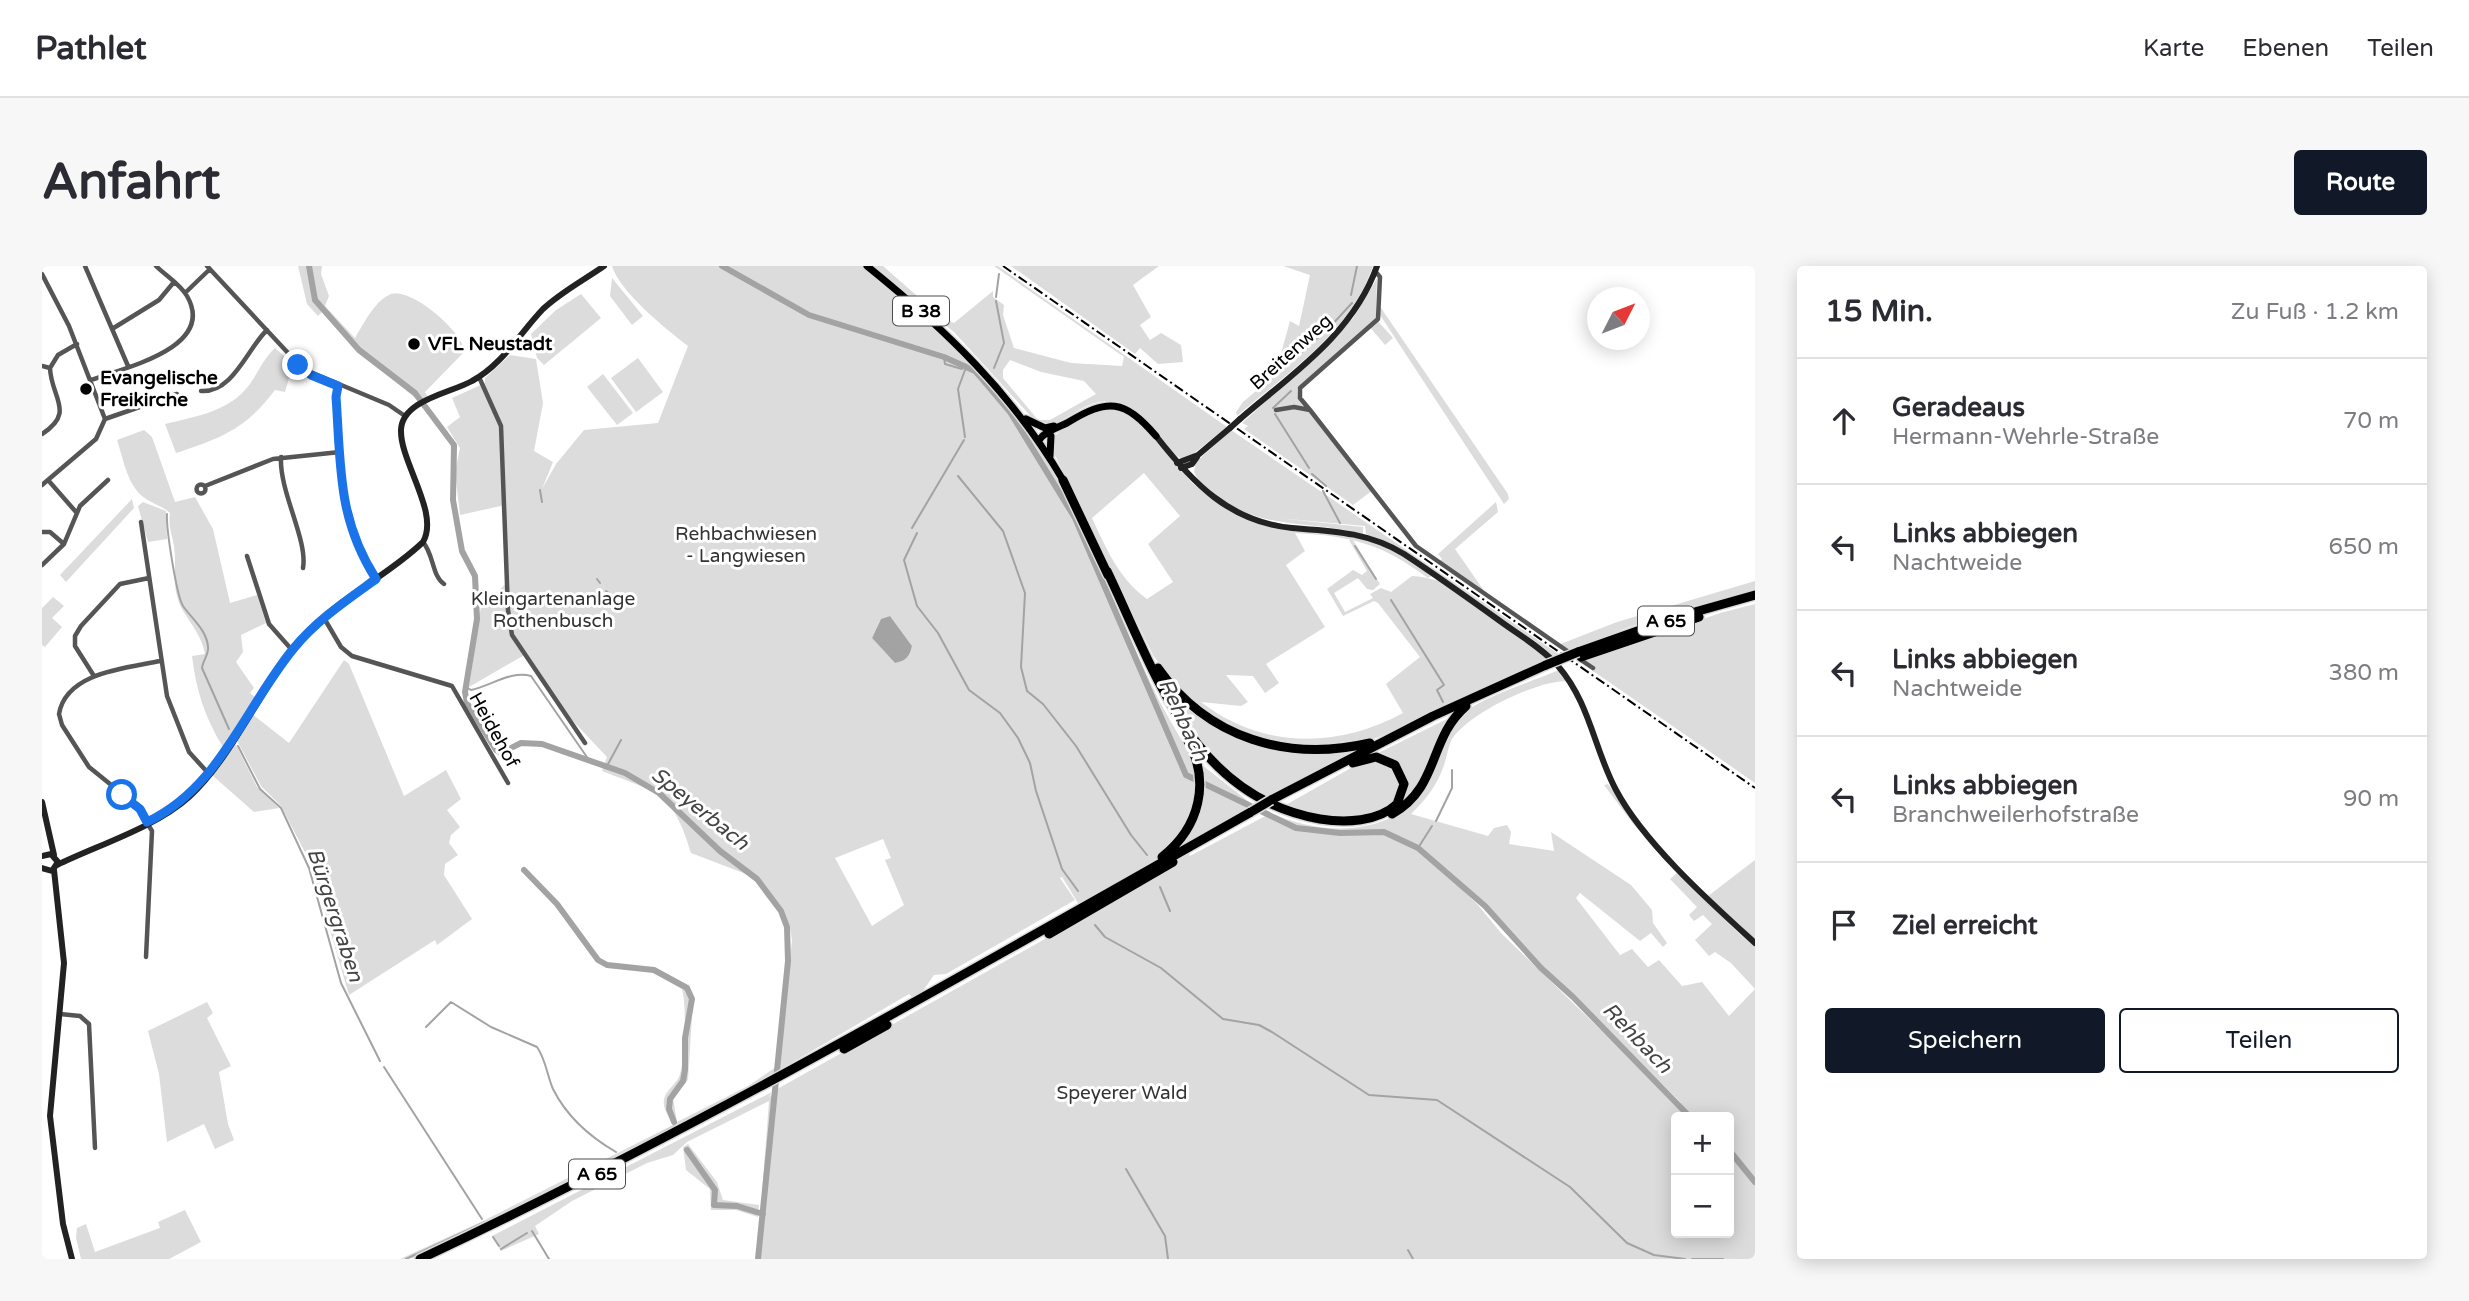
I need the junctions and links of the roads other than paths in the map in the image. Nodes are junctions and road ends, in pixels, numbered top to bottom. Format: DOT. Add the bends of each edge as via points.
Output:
graph roads {
  1 [pos="85,266"];
  2 [pos="156,266"];
  3 [pos="604,266"];
  4 [pos="867,266"];
  5 [pos="209,268"];
  6 [pos="1376,268"];
  7 [pos="43,275"];
  8 [pos="174,282"];
  9 [pos="185,293"];
  10 [pos="112,328"];
  11 [pos="267,330"];
  12 [pos="77,344"];
  13 [pos="42,366"];
  14 [pos="128,366"];
  15 [pos="50,368"];
  16 [pos="479,377"];
  17 [pos="91,380"];
  18 [pos="338,386"];
  19 [pos="201,391"];
  20 [pos="177,394"];
  21 [pos="1276,410"];
  22 [pos="1311,410"];
  23 [pos="405,416"];
  24 [pos="1022,416"];
  25 [pos="105,419"];
  26 [pos="1062,425"];
  27 [pos="42,435"];
  28 [pos="1051,436"];
  29 [pos="1156,436"];
  30 [pos="1039,439"];
  31 [pos="340,452"];
  32 [pos="1198,455"];
  33 [pos="281,457"];
  34 [pos="1050,457"];
  35 [pos="1192,464"];
  36 [pos="1180,465"];
  37 [pos="48,480"];
  38 [pos="108,480"];
  39 [pos="1063,480"];
  40 [pos="1194,483"];
  41 [pos="42,485"];
  42 [pos="205,486"];
  43 [pos="76,512"];
  44 [pos="141,522"];
  45 [pos="42,532"];
  46 [pos="423,542"];
  47 [pos="64,544"];
  48 [pos="247,556"];
  49 [pos="42,565"];
  50 [pos="303,568"];
  51 [pos="1107,571"];
  52 [pos="149,578"];
  53 [pos="376,579"];
  54 [pos="444,584"];
  55 [pos="1755,595"];
  56 [pos="1755,601"];
  57 [pos="324,618"];
  58 [pos="1142,643"];
  59 [pos="292,650"];
  60 [pos="1580,654"];
  61 [pos="160,661"];
  62 [pos="1548,667"];
  63 [pos="1593,668"];
  64 [pos="94,676"];
  65 [pos="1466,706"];
  66 [pos="1187,740"];
  67 [pos="1385,740"];
  68 [pos="585,743"];
  69 [pos="1353,763"];
  70 [pos="209,774"];
  71 [pos="508,783"];
  72 [pos="42,802"];
  73 [pos="1274,802"];
  74 [pos="1254,813"];
  75 [pos="147,822"];
  76 [pos="48,838"];
  77 [pos="43,855"];
  78 [pos="52,864"];
  79 [pos="1139,875"];
  80 [pos="1126,886"];
  81 [pos="1755,943"];
  82 [pos="146,957"];
  83 [pos="60,1014"];
  84 [pos="775,1084"];
  85 [pos="95,1148"];
  86 [pos="72,1259"];
  87 [pos="420,1259"];
  88 [pos="434,1259"];
  1 -- 10 [label="street"];
  2 -- 8 [label="street"];
  3 -- 16 [label="street" via="548,305"];
  4 -- 24 [label="main road, B 38" via="965,350"];
  5 -- 9 [label="street"];
  5 -- 11 [label="street"];
  6 -- 22 [label="street" via="1380,277 1378,319 1300,388 1300,398"];
  6 -- 32 [label="street, Breitenweg, bridge" via="1359,304 1336,334"];
  7 -- 12 [label="street"];
  8 -- 9 [label="street"];
  8 -- 10 [label="street" via="159,300"];
  9 -- 14 [label="street" via="192,314 185,338 171,350"];
  10 -- 14 [label="street"];
  11 -- 18 [label="street" via="303,369"];
  11 -- 19 [label="street" via="229,380"];
  12 -- 15 [label="street" via="58,355"];
  12 -- 17 [label="street"];
  13 -- 15 [label="street"];
  14 -- 17 [label="street"];
  15 -- 27 [label="street" via="61,412 55,425"];
  16 -- 23 [label="street" via="420,404"];
  16 -- 68 [label="street" via="500,426 512,635"];
  17 -- 25 [label="street"];
  18 -- 23 [label="street" via="389,405"];
  18 -- 31 [label="street"];
  20 -- 25 [label="street"];
  21 -- 22 [label="street"];
  22 -- 63 [label="street" via="1416,546"];
  23 -- 46 [label="street" via="402,442 428,524"];
  24 -- 26 [label="main road" via="1045,428"];
  24 -- 30 [label="main road, B 38"];
  25 -- 37 [label="street" via="96,439"];
  26 -- 28 [label="main road"];
  26 -- 29 [label="main road" via="1094,408 1115,405 1138,416"];
  26 -- 30 [label="main road"];
  28 -- 30 [label="main road"];
  28 -- 34 [label="main road"];
  29 -- 36 [label="street"];
  30 -- 34 [label="main road, B 38"];
  31 -- 33 [label="street"];
  31 -- 53 [label="street" via="348,522"];
  32 -- 35 [label="street"];
  32 -- 36 [label="street"];
  33 -- 42 [label="street"];
  33 -- 50 [label="street"];
  34 -- 39 [label="main road, B 38"];
  35 -- 36 [label="street"];
  35 -- 40 [label="street"];
  36 -- 40 [label="street"];
  37 -- 41 [label="street"];
  37 -- 43 [label="street"];
  38 -- 43 [label="street"];
  39 -- 51 [label="highway, B 38"];
  40 -- 81 [label="street" via="1228,508 1257,521 1343,531 1383,543 1539,648 1580,698 1610,777 1631,814"];
  43 -- 47 [label="street"];
  44 -- 52 [label="street"];
  45 -- 47 [label="street"];
  46 -- 53 [label="street"];
  46 -- 54 [label="street" via="434,559 436,576"];
  47 -- 49 [label="street"];
  48 -- 59 [label="street" via="269,624"];
  51 -- 58 [label="highway, B 38"];
  51 -- 66 [label="highway" via="1159,692"];
  52 -- 61 [label="street"];
  52 -- 64 [label="street" via="120,584 77,631 75,646"];
  53 -- 57 [label="street"];
  55 -- 60 [label="highway, A 65" via="1677,617"];
  56 -- 60 [label="highway, A 65"];
  57 -- 59 [label="street"];
  57 -- 71 [label="street, Heidehof" via="341,647 352,656 452,685"];
  58 -- 67 [label="highway" via="1182,698 1212,722 1244,738 1309,751"];
  58 -- 69 [label="highway" via="1189,734 1222,772 1253,796 1288,811 1329,820 1364,818 1395,807 1404,788 1398,767 1376,757"];
  59 -- 70 [label="street"];
  60 -- 62 [label="highway, A 65, bridge"];
  61 -- 64 [label="street"];
  61 -- 70 [label="street" via="180,734"];
  62 -- 65 [label="highway, A 65"];
  62 -- 67 [label="highway, A 65"];
  64 -- 75 [label="street" via="64,700 59,719 89,767 136,805"];
  65 -- 66 [label="highway" via="1444,730 1430,773 1416,795 1391,814 1358,824 1322,824 1267,808 1219,776"];
  65 -- 69 [label="highway, A 65"];
  66 -- 79 [label="highway" via="1200,785 1196,814 1184,836"];
  67 -- 73 [label="highway, A 65"];
  69 -- 73 [label="highway, A 65"];
  70 -- 75 [label="street" via="177,807"];
  72 -- 76 [label="street"];
  73 -- 74 [label="highway, A 65, bridge"];
  74 -- 79 [label="highway, A 65"];
  74 -- 80 [label="highway, A 65"];
  75 -- 78 [label="street"];
  75 -- 82 [label="street" via="153,840"];
  76 -- 77 [label="street"];
  76 -- 78 [label="street"];
  77 -- 78 [label="street"];
  78 -- 83 [label="street" via="64,953"];
  79 -- 80 [label="highway, A 65"];
  80 -- 84 [label="highway, A 65"];
  83 -- 85 [label="street" via="80,1016 89,1024"];
  83 -- 86 [label="street" via="50,1116 64,1232"];
  84 -- 87 [label="highway, A 65"];
  84 -- 88 [label="highway, A 65" via="610,1174"];
}
